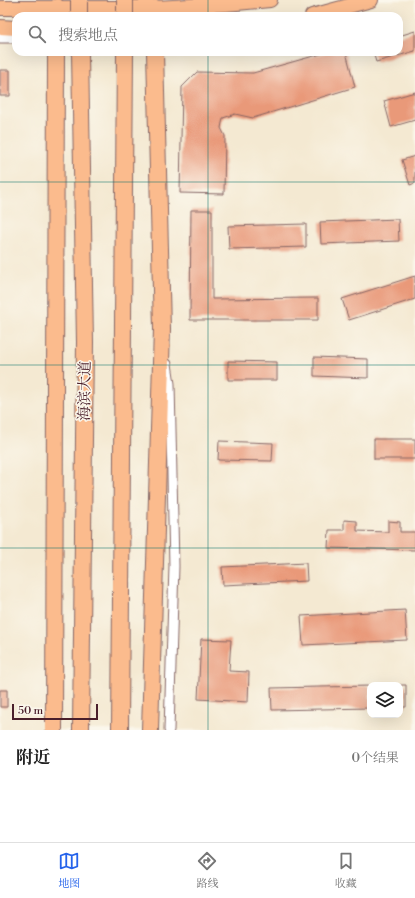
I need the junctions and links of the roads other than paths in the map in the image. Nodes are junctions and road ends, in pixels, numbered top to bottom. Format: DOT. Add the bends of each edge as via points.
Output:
graph roads {
  1 [pos="79,0"];
  2 [pos="125,0"];
  3 [pos="270,0"];
  4 [pos="371,0"];
  5 [pos="0,8"];
  6 [pos="57,12"];
  7 [pos="79,12"];
  8 [pos="125,12"];
  9 [pos="155,12"];
  10 [pos="327,12"];
  11 [pos="0,27"];
  12 [pos="12,28"];
  13 [pos="0,38"];
  14 [pos="12,38"];
  15 [pos="56,56"];
  16 [pos="80,56"];
  17 [pos="125,56"];
  18 [pos="155,56"];
  19 [pos="162,329"];
  20 [pos="54,730"];
  21 [pos="81,730"];
  22 [pos="120,730"];
  23 [pos="150,730"];
  24 [pos="169,730"];
  1 -- 7 [label="highway, bridge"];
  2 -- 8 [label="highway, bridge"];
  3 -- 9 [label="main road"];
  4 -- 10 [label="main road"];
  5 -- 6 [label="main road"];
  6 -- 9 [label="main road"];
  11 -- 12 [label="main road"];
  13 -- 14 [label="street"];
  15 -- 20 [label="highway"];
  16 -- 21 [label="highway, 海滨大道" via="85,342"];
  17 -- 22 [label="highway"];
  18 -- 19 [label="highway"];
  19 -- 23 [label="highway"];
  19 -- 24 [label="street" via="170,384 174,566"];
}
